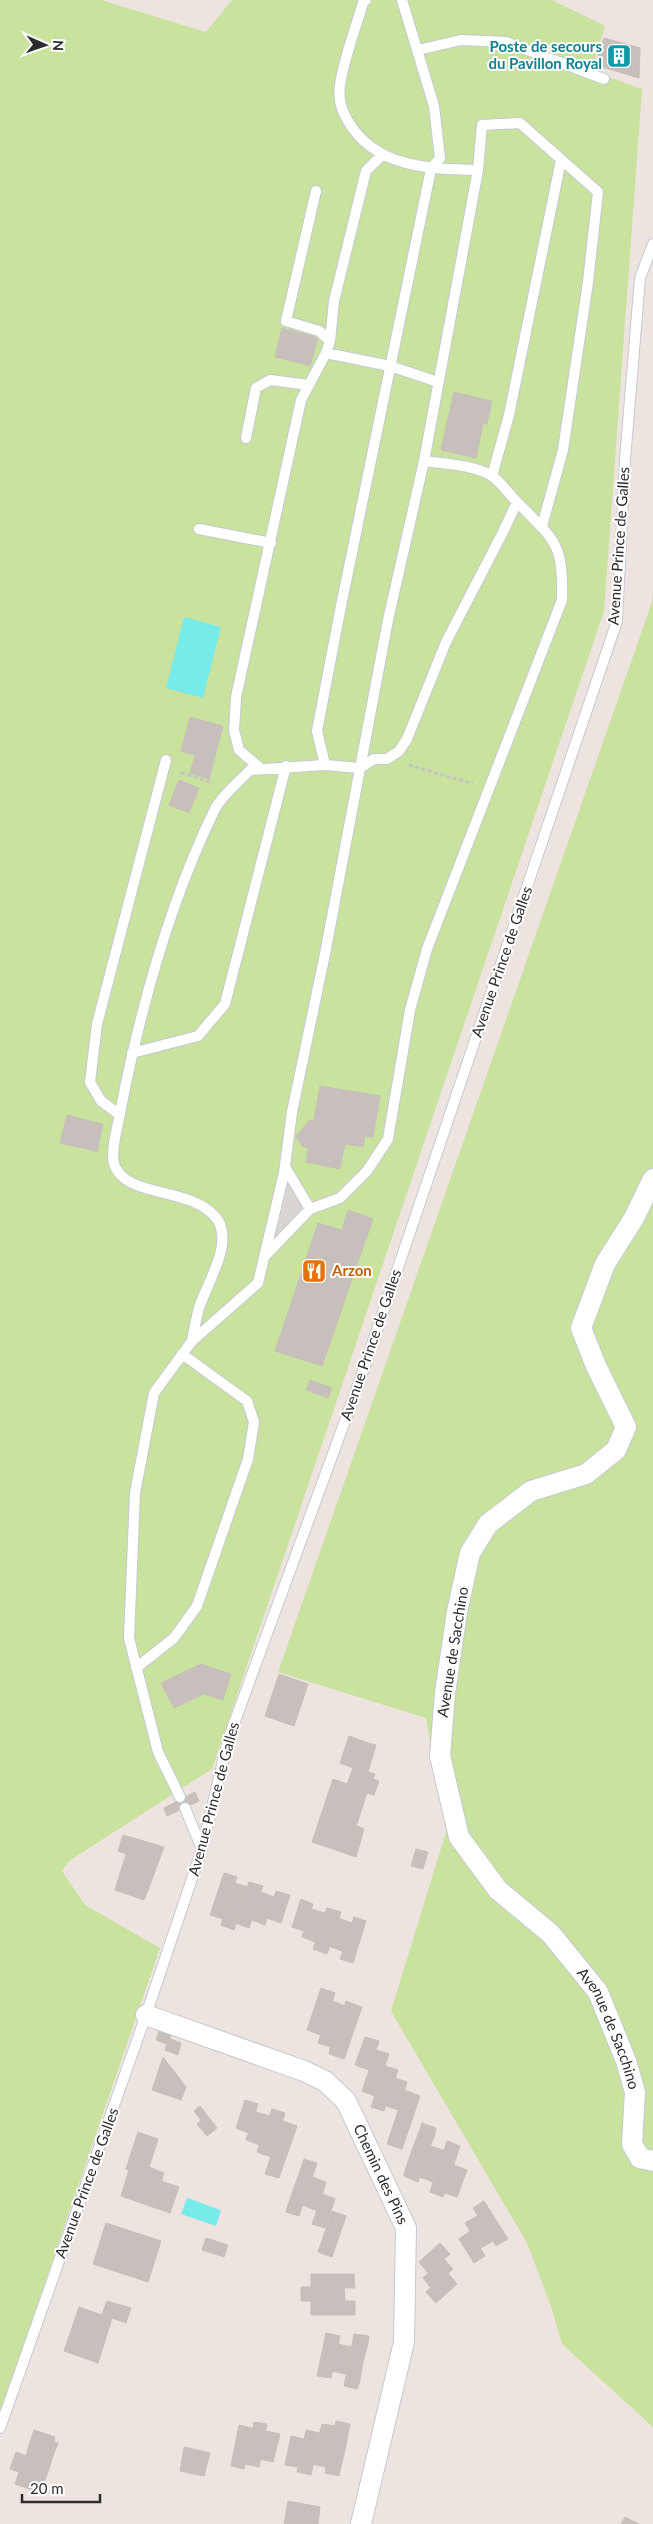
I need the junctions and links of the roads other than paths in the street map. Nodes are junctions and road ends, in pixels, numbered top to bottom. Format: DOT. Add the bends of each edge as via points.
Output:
graph roads {
  1 [pos="366,0"];
  2 [pos="402,0"];
  3 [pos="418,50"];
  4 [pos="604,79"];
  5 [pos="381,156"];
  6 [pos="561,160"];
  7 [pos="431,169"];
  8 [pos="478,170"];
  9 [pos="316,191"];
  10 [pos="653,244"];
  11 [pos="330,341"];
  12 [pos="326,353"];
  13 [pos="390,366"];
  14 [pos="438,382"];
  15 [pos="309,385"];
  16 [pos="246,438"];
  17 [pos="424,461"];
  18 [pos="492,476"];
  19 [pos="517,502"];
  20 [pos="542,526"];
  21 [pos="199,529"];
  22 [pos="271,543"];
  23 [pos="165,763"];
  24 [pos="325,765"];
  25 [pos="286,766"];
  26 [pos="260,768"];
  27 [pos="360,768"];
  28 [pos="132,1053"];
  29 [pos="120,1115"];
  30 [pos="284,1168"];
  31 [pos="653,1179"];
  32 [pos="310,1209"];
  33 [pos="264,1257"];
  34 [pos="192,1341"];
  35 [pos="182,1354"];
  36 [pos="136,1668"];
  37 [pos="180,1797"];
  38 [pos="185,1808"];
  39 [pos="202,1849"];
  40 [pos="146,2015"];
  41 [pos="653,2161"];
  42 [pos="0,2428"];
  43 [pos="361,2524"];
  1 -- 5 [label="lane" via="340,85 340,101 342,112 353,130"];
  2 -- 3 [label="lane"];
  3 -- 4 [label="lane" via="461,40 506,42"];
  3 -- 7 [label="lane" via="434,106 440,158"];
  5 -- 7 [label="lane"];
  5 -- 11 [label="lane" via="366,171 334,302"];
  6 -- 8 [label="lane" via="520,123 482,125"];
  6 -- 18 [label="lane" via="509,415"];
  6 -- 20 [label="lane" via="598,192 588,282 562,450"];
  7 -- 8 [label="lane"];
  7 -- 13 [label="lane"];
  8 -- 14 [label="lane"];
  9 -- 11 [label="lane" via="286,321 318,330"];
  10 -- 39 [label="lane, Avenue Prince de Galles" via="640,278 625,460 617,621 360,1380 228,1740"];
  11 -- 12 [label="lane"];
  12 -- 13 [label="lane"];
  12 -- 15 [label="lane"];
  13 -- 14 [label="lane"];
  13 -- 24 [label="lane" via="318,731"];
  14 -- 17 [label="lane"];
  15 -- 16 [label="lane" via="270,380 256,388"];
  15 -- 22 [label="lane" via="301,400"];
  17 -- 18 [label="lane" via="464,467"];
  17 -- 27 [label="lane" via="388,620"];
  18 -- 19 [label="lane"];
  19 -- 20 [label="lane"];
  19 -- 27 [label="lane" via="446,642 407,739 399,751 386,759 374,759"];
  20 -- 32 [label="lane" via="558,548 562,600 422,966 410,1010 388,1139 366,1171 340,1198"];
  21 -- 22 [label="lane"];
  22 -- 26 [label="lane" via="236,697 234,730 238,750"];
  23 -- 29 [label="lane" via="97,1024 90,1082 101,1101"];
  24 -- 25 [label="lane"];
  24 -- 27 [label="lane"];
  25 -- 26 [label="lane"];
  25 -- 28 [label="lane" via="225,1004 198,1036"];
  26 -- 28 [label="lane" via="250,770 216,807 172,912"];
  27 -- 30 [label="lane" via="292,1112"];
  28 -- 29 [label="lane"];
  29 -- 34 [label="lane" via="114,1163 124,1181 172,1194 200,1206 216,1218 222,1230 223,1244 199,1308"];
  30 -- 32 [label="lane"];
  30 -- 33 [label="lane"];
  31 -- 41 [label="street, Avenue de Sacchino" via="634,1218 604,1264 581,1328 626,1427 616,1450 586,1474 531,1491 488,1524 470,1553 445,1693 440,1756 459,1837 498,1890 551,1934 598,1992 635,2092 632,2144 640,2158"];
  32 -- 33 [label="lane"];
  33 -- 34 [label="lane" via="258,1283"];
  34 -- 35 [label="lane"];
  35 -- 36 [label="lane" via="154,1393 135,1493 129,1638"];
  35 -- 36 [label="lane" via="246,1402 254,1422 248,1459 197,1606 174,1638"];
  36 -- 37 [label="lane" via="158,1752"];
  38 -- 39 [label="lane"];
  39 -- 40 [label="lane, Avenue Prince de Galles"];
  40 -- 42 [label="lane, Avenue Prince de Galles"];
  40 -- 43 [label="street, Chemin des Pins" via="325,2081 346,2101 406,2228 404,2342"];
}
